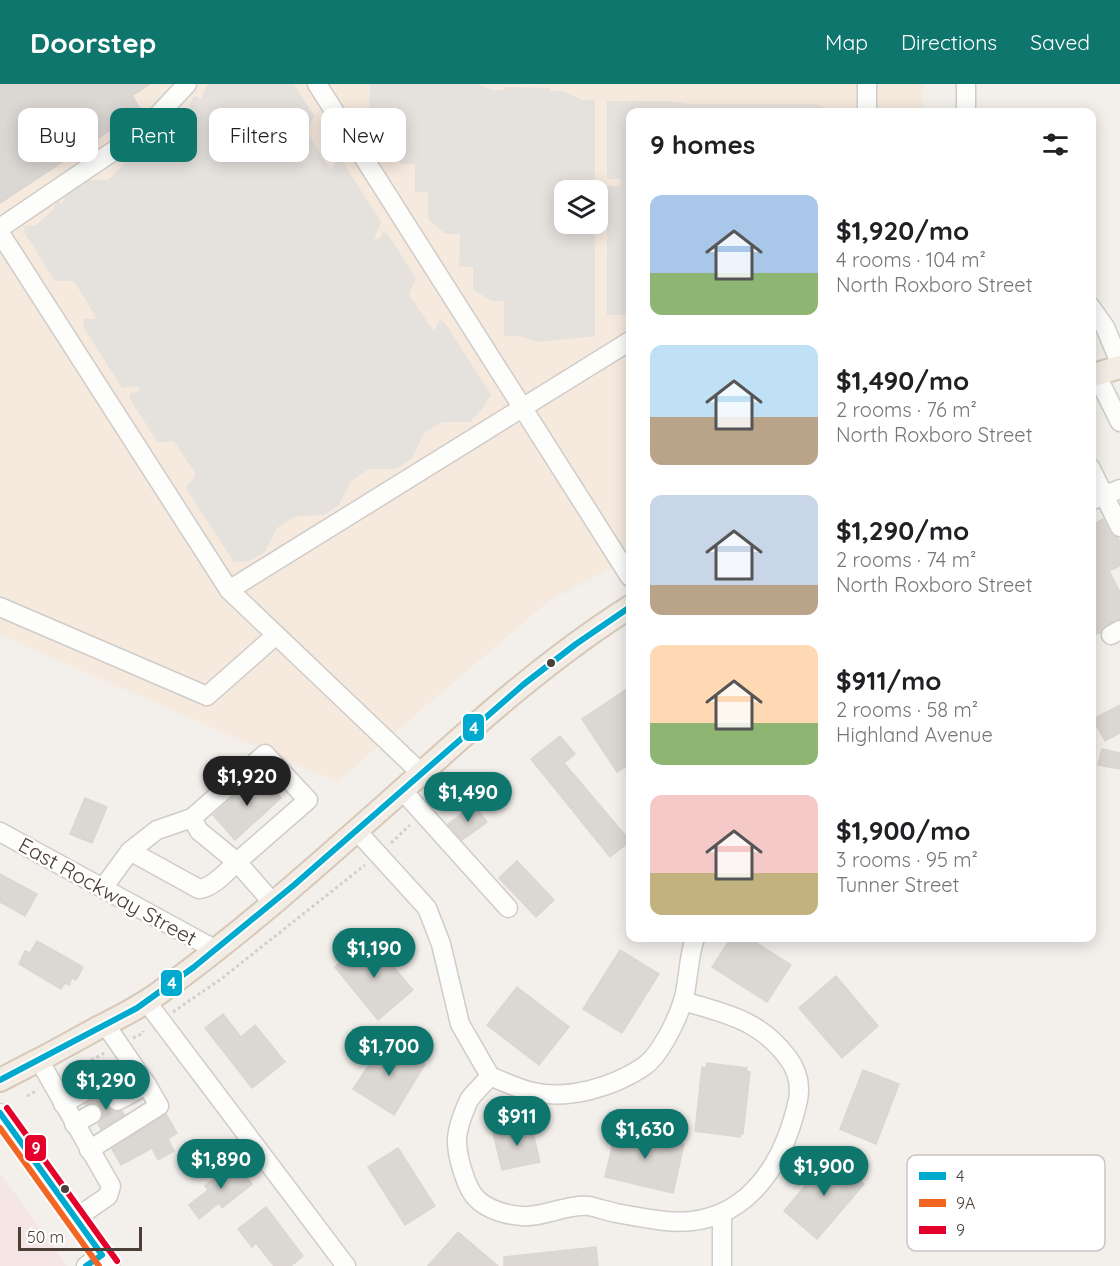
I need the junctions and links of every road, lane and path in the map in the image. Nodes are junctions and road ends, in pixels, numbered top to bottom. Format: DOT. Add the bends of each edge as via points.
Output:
graph roads {
  1 [pos="187,84"];
  2 [pos="317,84"];
  3 [pos="867,84"];
  4 [pos="966,84"];
  5 [pos="867,108"];
  6 [pos="966,108"];
  7 [pos="0,228"];
  8 [pos="0,233"];
  9 [pos="1096,314"];
  10 [pos="626,343"];
  11 [pos="1120,365"];
  12 [pos="1096,370"];
  13 [pos="1096,378"];
  14 [pos="522,408"];
  15 [pos="1120,422"];
  16 [pos="1096,478"];
  17 [pos="1105,495"];
  18 [pos="1120,527"];
  19 [pos="626,571"];
  20 [pos="229,590"];
  21 [pos="0,607"];
  22 [pos="626,610"];
  23 [pos="276,635"];
  24 [pos="421,773"];
  25 [pos="402,790"];
  26 [pos="423,814"];
  27 [pos="192,818"];
  28 [pos="356,830"];
  29 [pos="0,832"];
  30 [pos="130,851"];
  31 [pos="378,854"];
  32 [pos="237,862"];
  33 [pos="103,888"];
  34 [pos="273,903"];
  35 [pos="508,908"];
  36 [pos="694,942"];
  37 [pos="216,950"];
  38 [pos="146,1001"];
  39 [pos="683,1001"];
  40 [pos="173,1011"];
  41 [pos="105,1024"];
  42 [pos="143,1030"];
  43 [pos="118,1046"];
  44 [pos="39,1060"];
  45 [pos="132,1064"];
  46 [pos="490,1076"];
  47 [pos="0,1080"];
  48 [pos="50,1083"];
  49 [pos="147,1084"];
  50 [pos="27,1096"];
  51 [pos="117,1101"];
  52 [pos="63,1104"];
  53 [pos="0,1113"];
  54 [pos="92,1114"];
  55 [pos="74,1124"];
  56 [pos="89,1150"];
  57 [pos="722,1213"];
  58 [pos="76,1218"];
  59 [pos="106,1260"];
  60 [pos="86,1266"];
  61 [pos="346,1266"];
  62 [pos="722,1266"];
  1 -- 7 [label="street" via="143,131"];
  2 -- 14 [label="street"];
  3 -- 5 [label="street"];
  4 -- 6 [label="street"];
  8 -- 20 [label="street"];
  9 -- 11 [label="street"];
  10 -- 14 [label="street"];
  11 -- 12 [label="main road"];
  13 -- 15 [label="street"];
  14 -- 19 [label="street"];
  14 -- 20 [label="street"];
  16 -- 17 [label="street"];
  17 -- 18 [label="street"];
  20 -- 23 [label="street"];
  21 -- 23 [label="street" via="207,696"];
  22 -- 24 [label="main road" via="537,674"];
  23 -- 24 [label="street"];
  24 -- 25 [label="main road"];
  25 -- 26 [label="street"];
  25 -- 28 [label="main road"];
  26 -- 31 [label="path"];
  26 -- 35 [label="street"];
  27 -- 30 [label="street" via="157,830"];
  27 -- 32 [label="street" via="199,831"];
  27 -- 32 [label="street" via="265,754 308,800"];
  28 -- 31 [label="street"];
  28 -- 34 [label="main road"];
  29 -- 33 [label="street, East Rockway Street"];
  30 -- 32 [label="street" via="199,889 210,885"];
  30 -- 33 [label="street"];
  31 -- 40 [label="path" via="221,979"];
  31 -- 46 [label="street" via="427,908 441,944 460,1024"];
  32 -- 34 [label="street"];
  33 -- 37 [label="street, East Rockway Street"];
  34 -- 37 [label="main road"];
  36 -- 39 [label="street"];
  37 -- 38 [label="main road"];
  38 -- 41 [label="main road"];
  38 -- 61 [label="street"];
  39 -- 46 [label="street" via="659,1050 644,1066 595,1090 534,1093"];
  39 -- 57 [label="street" via="754,1025 776,1042 797,1070 799,1096 791,1128 774,1166 750,1196"];
  41 -- 43 [label="street"];
  41 -- 44 [label="main road"];
  42 -- 43 [label="path"];
  43 -- 45 [label="street"];
  43 -- 48 [label="path"];
  44 -- 47 [label="main road"];
  44 -- 48 [label="street"];
  45 -- 49 [label="street"];
  45 -- 52 [label="street"];
  46 -- 57 [label="street" via="470,1099 457,1143 465,1180 476,1198 497,1212 525,1217 588,1206 667,1221 701,1221"];
  48 -- 50 [label="path"];
  48 -- 52 [label="street"];
  49 -- 51 [label="street"];
  49 -- 56 [label="street" via="159,1106"];
  52 -- 55 [label="street"];
  53 -- 58 [label="street"];
  54 -- 55 [label="street"];
  55 -- 56 [label="street"];
  56 -- 58 [label="street" via="111,1186 108,1196"];
  57 -- 62 [label="street"];
  58 -- 59 [label="street"];
  59 -- 60 [label="street"];
}
